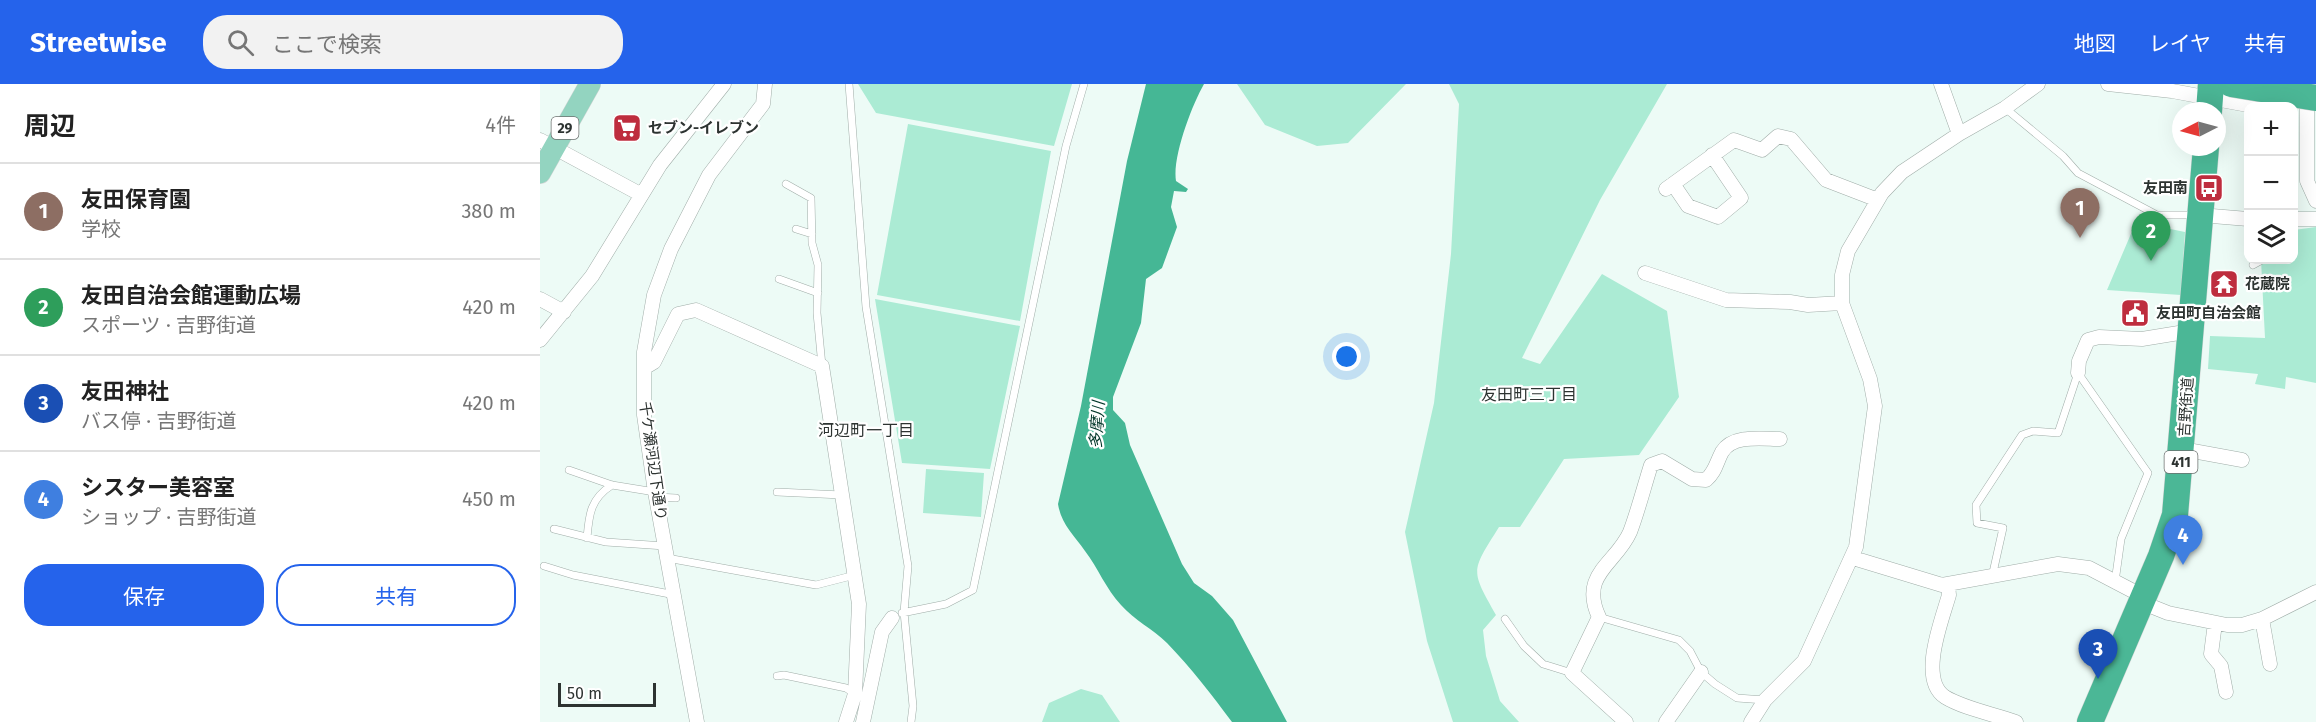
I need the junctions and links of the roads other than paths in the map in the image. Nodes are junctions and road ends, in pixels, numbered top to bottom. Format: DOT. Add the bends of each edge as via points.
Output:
graph roads {
  1 [pos="590,84"];
  2 [pos="724,84"];
  3 [pos="765,84"];
  4 [pos="849,84"];
  5 [pos="1084,84"];
  6 [pos="1941,84"];
  7 [pos="2038,84"];
  8 [pos="2108,84"];
  9 [pos="2306,84"];
  10 [pos="2215,94"];
  11 [pos="2244,103"];
  12 [pos="2005,108"];
  13 [pos="2308,112"];
  14 [pos="1959,134"];
  15 [pos="547,143"];
  16 [pos="1712,155"];
  17 [pos="2205,156"];
  18 [pos="540,173"];
  19 [pos="786,184"];
  20 [pos="640,194"];
  21 [pos="1878,200"];
  22 [pos="2316,201"];
  23 [pos="2200,215"];
  24 [pos="2244,219"];
  25 [pos="2298,219"];
  26 [pos="2316,219"];
  27 [pos="796,229"];
  28 [pos="812,234"];
  29 [pos="1645,273"];
  30 [pos="779,279"];
  31 [pos="818,293"];
  32 [pos="540,298"];
  33 [pos="1842,303"];
  34 [pos="564,312"];
  35 [pos="2191,331"];
  36 [pos="540,340"];
  37 [pos="822,366"];
  38 [pos="644,368"];
  39 [pos="2078,373"];
  40 [pos="1780,439"];
  41 [pos="2182,449"];
  42 [pos="2242,460"];
  43 [pos="569,470"];
  44 [pos="612,485"];
  45 [pos="777,492"];
  46 [pos="655,495"];
  47 [pos="842,495"];
  48 [pos="676,498"];
  49 [pos="554,529"];
  50 [pos="586,538"];
  51 [pos="666,552"];
  52 [pos="1853,558"];
  53 [pos="544,566"];
  54 [pos="855,574"];
  55 [pos="1992,577"];
  56 [pos="2115,582"];
  57 [pos="1948,585"];
  58 [pos="2316,591"];
  59 [pos="675,595"];
  60 [pos="2143,599"];
  61 [pos="898,615"];
  62 [pos="1599,617"];
  63 [pos="1505,619"];
  64 [pos="2262,619"];
  65 [pos="2215,623"];
  66 [pos="2270,664"];
  67 [pos="1701,672"];
  68 [pos="1572,673"];
  69 [pos="777,676"];
  70 [pos="2226,692"];
  71 [pos="855,694"];
  72 [pos="1765,700"];
  73 [pos="697,722"];
  74 [pos="846,722"];
  75 [pos="863,722"];
  76 [pos="911,722"];
  77 [pos="1626,722"];
  78 [pos="1666,722"];
  79 [pos="1751,722"];
  80 [pos="2016,722"];
  81 [pos="2090,722"];
  1 -- 15 [label="main road, 29"];
  2 -- 20 [label="street"];
  3 -- 38 [label="street, 千ケ瀬河辺下通り" via="764,104 709,175 670,249 648,322"];
  4 -- 61 [label="lane" via="866,307 908,566"];
  5 -- 61 [label="lane" via="1063,158 973,590 946,604"];
  6 -- 14 [label="street"];
  7 -- 12 [label="street"];
  8 -- 10 [label="street"];
  9 -- 13 [label="street"];
  10 -- 11 [label="street"];
  10 -- 13 [label="highway, bridge"];
  12 -- 14 [label="street"];
  12 -- 23 [label="lane" via="2078,173 2157,215"];
  13 -- 22 [label="street" via="2307,181"];
  14 -- 21 [label="street" via="1902,171"];
  15 -- 18 [label="main road, 29"];
  15 -- 20 [label="street"];
  16 -- 16 [label="street" via="1669,186 1688,206 1718,216 1741,198"];
  16 -- 21 [label="street" via="1734,140 1762,150 1778,136 1791,139 1826,180"];
  17 -- 23 [label="highway, 吉野街道 / 411"];
  19 -- 28 [label="lane" via="811,198"];
  20 -- 34 [label="street" via="592,276"];
  21 -- 33 [label="street" via="1848,251 1842,275"];
  23 -- 24 [label="street"];
  23 -- 35 [label="highway, 吉野街道 / 411"];
  25 -- 26 [label="street"];
  27 -- 28 [label="lane"];
  28 -- 31 [label="lane"];
  29 -- 33 [label="street" via="1726,300"];
  30 -- 31 [label="lane"];
  31 -- 37 [label="lane"];
  32 -- 34 [label="street"];
  33 -- 52 [label="street" via="1870,379 1875,406"];
  34 -- 36 [label="street"];
  35 -- 39 [label="street" via="2142,339 2088,340"];
  35 -- 41 [label="highway, 吉野街道 / 411"];
  37 -- 38 [label="street" via="696,310 686,310 678,314 654,362"];
  37 -- 47 [label="street"];
  38 -- 46 [label="street, 千ケ瀬河辺下通り" via="644,415"];
  39 -- 55 [label="lane" via="2058,434 2022,435 1976,505 1977,523 2003,528"];
  39 -- 56 [label="lane" via="2148,473 2121,539"];
  40 -- 62 [label="street" via="1746,439 1728,446 1715,472 1706,480 1692,479 1662,461 1651,465 1629,534 1601,569 1594,587 1593,604"];
  41 -- 42 [label="street"];
  41 -- 60 [label="highway, 吉野街道 / 411" via="2175,515"];
  43 -- 44 [label="lane"];
  44 -- 46 [label="lane"];
  44 -- 50 [label="lane" via="600,493 589,511"];
  45 -- 47 [label="lane"];
  46 -- 48 [label="lane"];
  46 -- 51 [label="street, 千ケ瀬河辺下通り"];
  47 -- 54 [label="street"];
  49 -- 50 [label="lane"];
  50 -- 51 [label="lane"];
  51 -- 54 [label="lane" via="816,585"];
  51 -- 59 [label="street, 千ケ瀬河辺下通り"];
  52 -- 57 [label="street"];
  52 -- 72 [label="street" via="1804,661"];
  53 -- 59 [label="lane"];
  54 -- 71 [label="street" via="860,604"];
  55 -- 56 [label="street" via="2066,563 2083,566"];
  55 -- 57 [label="street"];
  56 -- 60 [label="street"];
  57 -- 80 [label="street" via="1949,595 1933,657 1935,683 1949,699"];
  58 -- 64 [label="street"];
  59 -- 73 [label="street, 千ケ瀬河辺下通り"];
  60 -- 65 [label="street" via="2169,613"];
  60 -- 81 [label="highway, 吉野街道 / 411"];
  61 -- 75 [label="street" via="882,632"];
  61 -- 76 [label="lane" via="913,706"];
  62 -- 67 [label="lane" via="1679,639"];
  62 -- 68 [label="street"];
  63 -- 68 [label="lane" via="1543,664"];
  64 -- 65 [label="street" via="2235,626"];
  64 -- 66 [label="street"];
  65 -- 70 [label="street" via="2211,654 2221,666"];
  67 -- 72 [label="lane" via="1737,698"];
  67 -- 78 [label="street"];
  68 -- 77 [label="street"];
  69 -- 71 [label="lane" via="846,688"];
  71 -- 74 [label="street"];
  72 -- 79 [label="street"];
}
